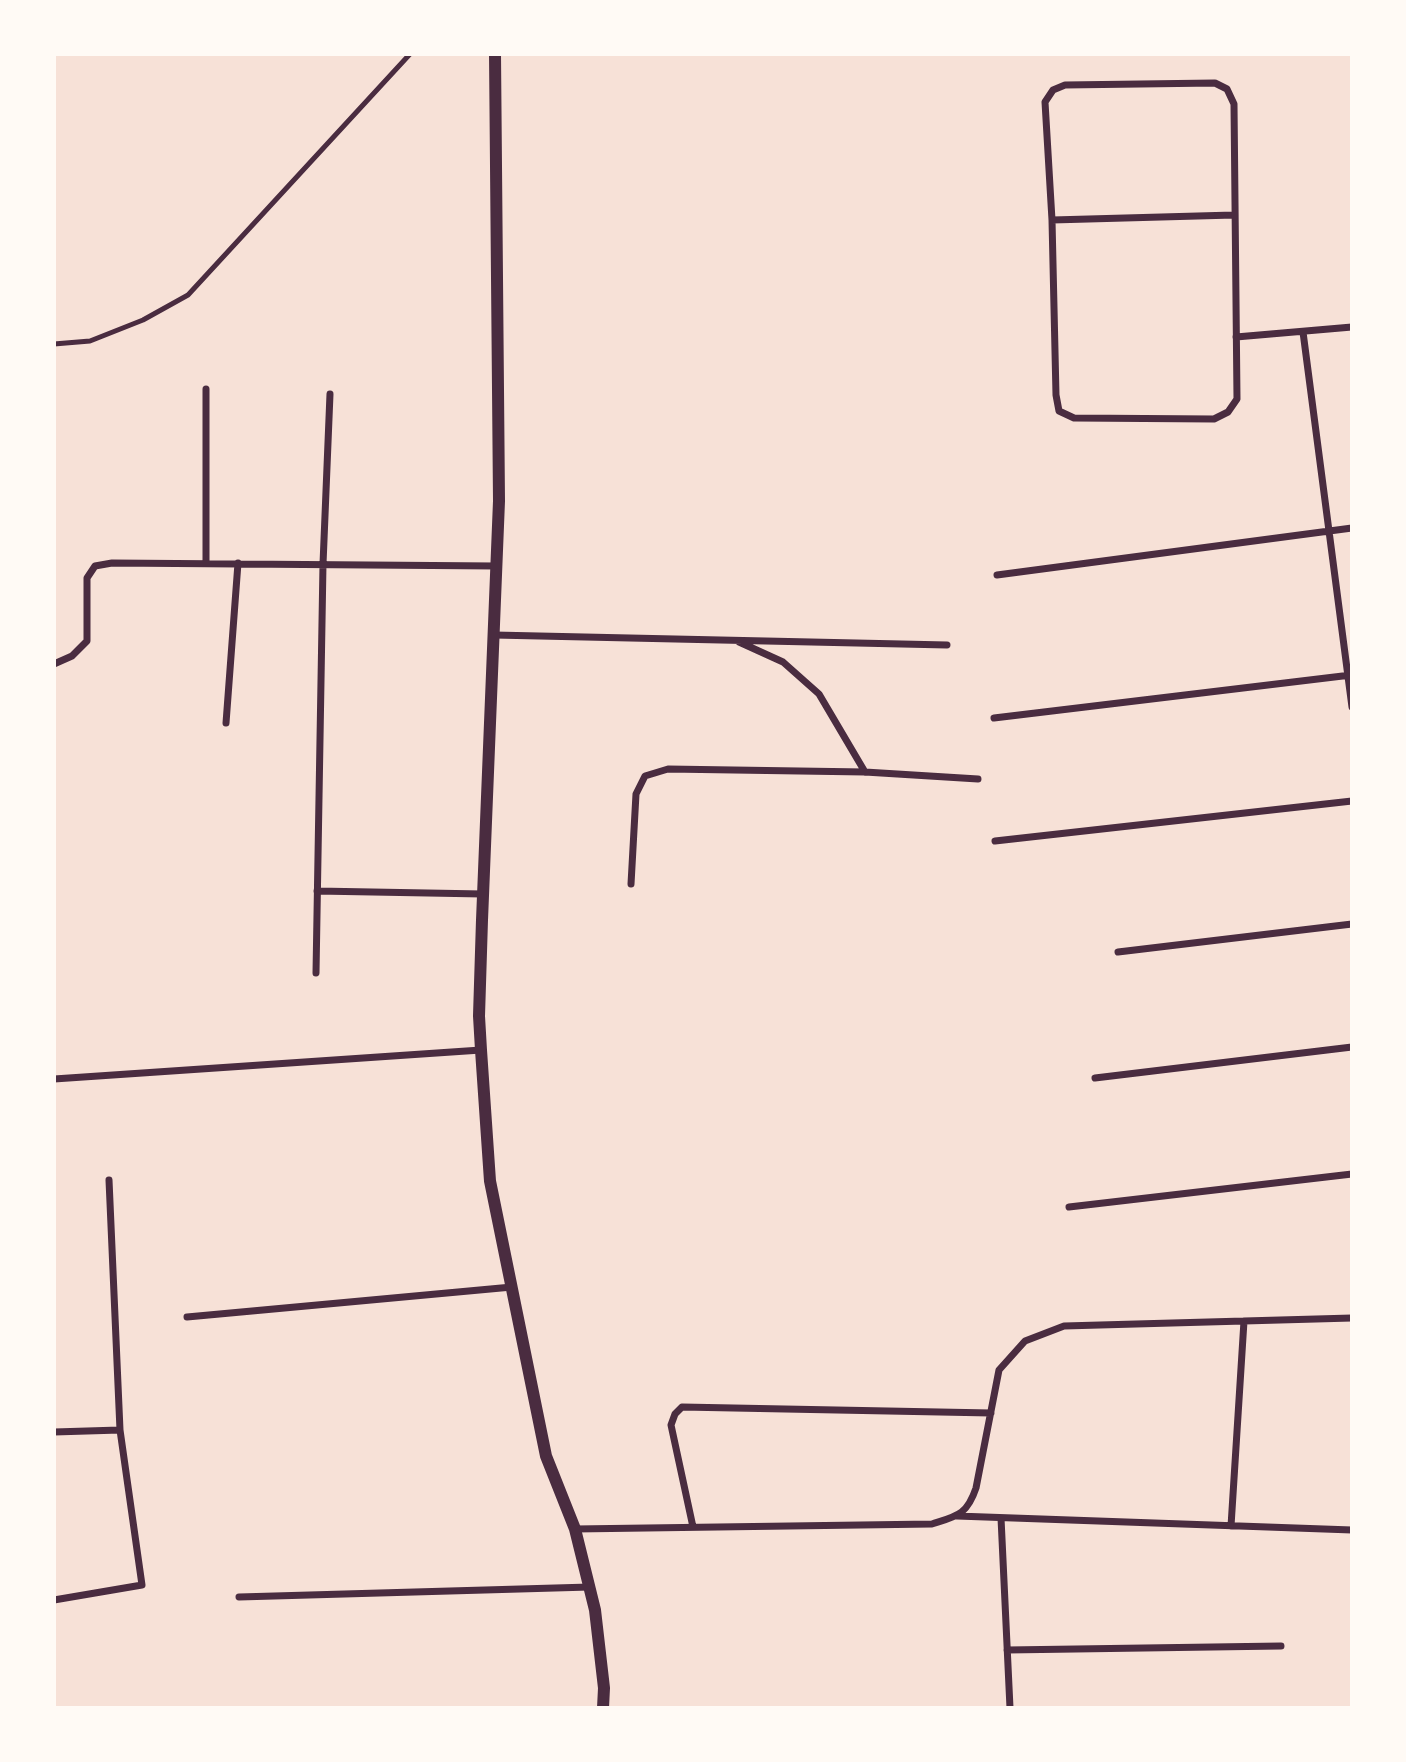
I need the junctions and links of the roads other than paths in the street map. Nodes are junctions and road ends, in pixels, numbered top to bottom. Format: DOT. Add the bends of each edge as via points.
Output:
graph roads {
  1 [pos="410,54"];
  2 [pos="495,54"];
  3 [pos="1234,215"];
  4 [pos="1052,220"];
  5 [pos="1352,327"];
  6 [pos="1303,331"];
  7 [pos="1236,337"];
  8 [pos="54,344"];
  9 [pos="206,389"];
  10 [pos="330,394"];
  11 [pos="1352,528"];
  12 [pos="1329,531"];
  13 [pos="206,563"];
  14 [pos="237,563"];
  15 [pos="323,564"];
  16 [pos="496,566"];
  17 [pos="996,575"];
  18 [pos="494,635"];
  19 [pos="735,640"];
  20 [pos="947,645"];
  21 [pos="54,664"];
  22 [pos="1350,675"];
  23 [pos="1352,707"];
  24 [pos="994,718"];
  25 [pos="226,723"];
  26 [pos="865,772"];
  27 [pos="978,779"];
  28 [pos="1352,801"];
  29 [pos="995,841"];
  30 [pos="631,884"];
  31 [pos="317,891"];
  32 [pos="483,894"];
  33 [pos="1352,924"];
  34 [pos="1118,953"];
  35 [pos="316,973"];
  36 [pos="1352,1047"];
  37 [pos="481,1051"];
  38 [pos="1095,1078"];
  39 [pos="54,1079"];
  40 [pos="1352,1174"];
  41 [pos="110,1180"];
  42 [pos="1069,1207"];
  43 [pos="512,1287"];
  44 [pos="187,1317"];
  45 [pos="1352,1318"];
  46 [pos="1244,1321"];
  47 [pos="990,1413"];
  48 [pos="120,1430"];
  49 [pos="54,1432"];
  50 [pos="957,1516"];
  51 [pos="1001,1518"];
  52 [pos="1231,1526"];
  53 [pos="693,1527"];
  54 [pos="575,1529"];
  55 [pos="1352,1530"];
  56 [pos="590,1587"];
  57 [pos="239,1597"];
  58 [pos="54,1600"];
  59 [pos="1281,1646"];
  60 [pos="1007,1650"];
  61 [pos="603,1708"];
  62 [pos="1010,1708"];
  1 -- 8 [label="lane" via="188,295 143,320 90,341"];
  2 -- 16 [label="street"];
  3 -- 4 [label="street"];
  3 -- 4 [label="street" via="1234,104 1227,89 1215,83 1065,85 1053,90 1045,102"];
  3 -- 7 [label="street"];
  4 -- 7 [label="street" via="1059,411 1074,418 1214,419 1228,412 1237,399"];
  5 -- 6 [label="street"];
  6 -- 7 [label="street"];
  6 -- 12 [label="street"];
  9 -- 13 [label="street"];
  10 -- 15 [label="street"];
  11 -- 12 [label="street"];
  12 -- 17 [label="street"];
  12 -- 22 [label="street"];
  13 -- 14 [label="street"];
  13 -- 21 [label="street" via="95,566 87,578 87,641 72,656"];
  14 -- 15 [label="street"];
  14 -- 25 [label="street"];
  15 -- 16 [label="street"];
  15 -- 31 [label="street"];
  16 -- 18 [label="street"];
  18 -- 19 [label="street"];
  18 -- 32 [label="street"];
  19 -- 20 [label="street"];
  19 -- 26 [label="street" via="783,662 819,694"];
  22 -- 23 [label="street"];
  22 -- 24 [label="street"];
  26 -- 27 [label="street"];
  26 -- 30 [label="street" via="668,769 645,776 636,794"];
  28 -- 29 [label="street"];
  31 -- 32 [label="street"];
  31 -- 35 [label="street"];
  32 -- 37 [label="street"];
  33 -- 34 [label="street"];
  36 -- 38 [label="street"];
  37 -- 39 [label="street"];
  37 -- 43 [label="street" via="490,1181"];
  40 -- 42 [label="street"];
  41 -- 48 [label="street"];
  43 -- 44 [label="street"];
  43 -- 54 [label="street" via="546,1456"];
  45 -- 46 [label="street"];
  46 -- 47 [label="street" via="1064,1326 1025,1341 999,1370"];
  46 -- 52 [label="street"];
  47 -- 50 [label="street" via="971,1505"];
  47 -- 53 [label="street" via="682,1407 671,1425"];
  48 -- 49 [label="street"];
  48 -- 58 [label="street" via="142,1585"];
  50 -- 51 [label="street"];
  50 -- 53 [label="street" via="932,1524"];
  51 -- 52 [label="street"];
  51 -- 60 [label="street"];
  52 -- 55 [label="street"];
  53 -- 54 [label="street"];
  54 -- 56 [label="street"];
  56 -- 57 [label="street"];
  56 -- 61 [label="street"];
  59 -- 60 [label="street"];
  60 -- 62 [label="street"];
}
